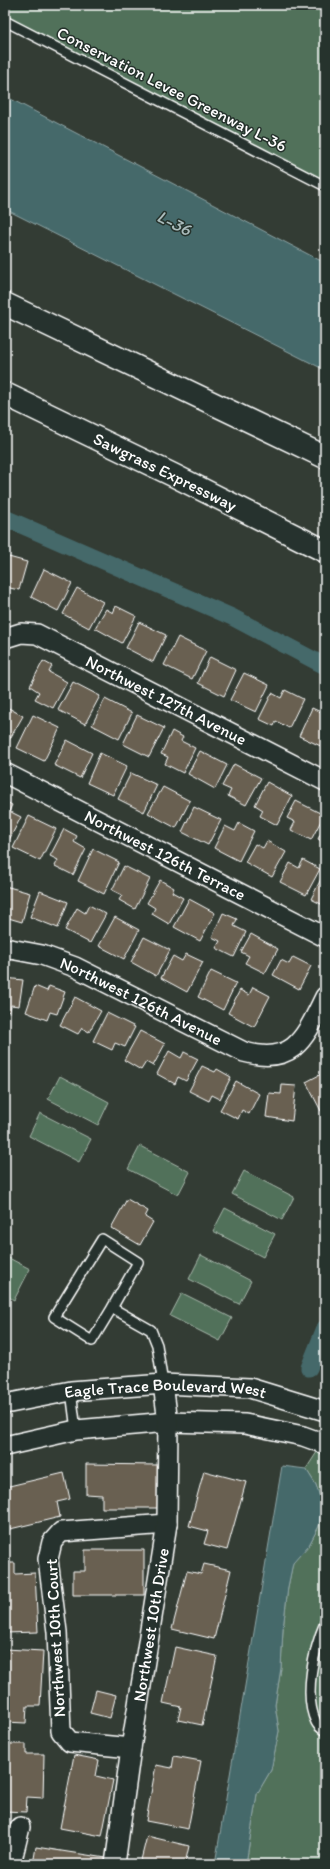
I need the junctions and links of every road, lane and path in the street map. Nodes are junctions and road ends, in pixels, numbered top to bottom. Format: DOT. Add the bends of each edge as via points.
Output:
graph roads {
  1 [pos="5,21"];
  2 [pos="325,186"];
  3 [pos="5,304"];
  4 [pos="5,394"];
  5 [pos="325,458"];
  6 [pos="325,551"];
  7 [pos="5,638"];
  8 [pos="5,773"];
  9 [pos="325,781"];
  10 [pos="325,937"];
  11 [pos="5,948"];
  12 [pos="325,997"];
  13 [pos="112,1308"];
  14 [pos="163,1384"];
  15 [pos="71,1391"];
  16 [pos="5,1404"];
  17 [pos="325,1411"];
  18 [pos="168,1422"];
  19 [pos="76,1430"];
  20 [pos="325,1444"];
  21 [pos="5,1446"];
  22 [pos="167,1524"];
  23 [pos="325,1623"];
  24 [pos="325,1731"];
  25 [pos="131,1748"];
  26 [pos="20,1828"];
  27 [pos="285,1858"];
  28 [pos="11,1864"];
  29 [pos="115,1864"];
  30 [pos="281,1864"];
  1 -- 2 [label="lane, Conservation Levee Greenway L-36"];
  3 -- 5 [label="highway"];
  4 -- 6 [label="highway, Sawgrass Expressway"];
  7 -- 9 [label="street, Northwest 127th Avenue" via="21,633 37,634"];
  8 -- 10 [label="street, Northwest 126th Terrace"];
  11 -- 12 [label="street, Northwest 126th Avenue" via="42,955 75,967 244,1052 261,1056 276,1055 292,1048 305,1036"];
  13 -- 13 [label="lane" via="92,1341 54,1317 102,1239 138,1262"];
  13 -- 14 [label="lane" via="151,1330 157,1345"];
  14 -- 15 [label="street, Eagle Trace Boulevard West"];
  14 -- 17 [label="street, Eagle Trace Boulevard West" via="250,1388"];
  14 -- 18 [label="street, Northwest 10th Drive"];
  15 -- 16 [label="street, Eagle Trace Boulevard West"];
  15 -- 19 [label="lane"];
  18 -- 19 [label="street, Eagle Trace Boulevard West"];
  18 -- 20 [label="street, Eagle Trace Boulevard West" via="245,1424 303,1436"];
  18 -- 22 [label="street, Northwest 10th Drive"];
  19 -- 21 [label="street, Eagle Trace Boulevard West"];
  22 -- 25 [label="street, Northwest 10th Drive"];
  22 -- 25 [label="street, Northwest 10th Court" via="62,1532 52,1542 48,1559 57,1632 60,1731 70,1742"];
  23 -- 24 [label="lane" via="311,1676 311,1704 317,1723"];
  25 -- 29 [label="street, Northwest 10th Drive"];
  26 -- 28 [label="street"];
  27 -- 30 [label="path"];
}
